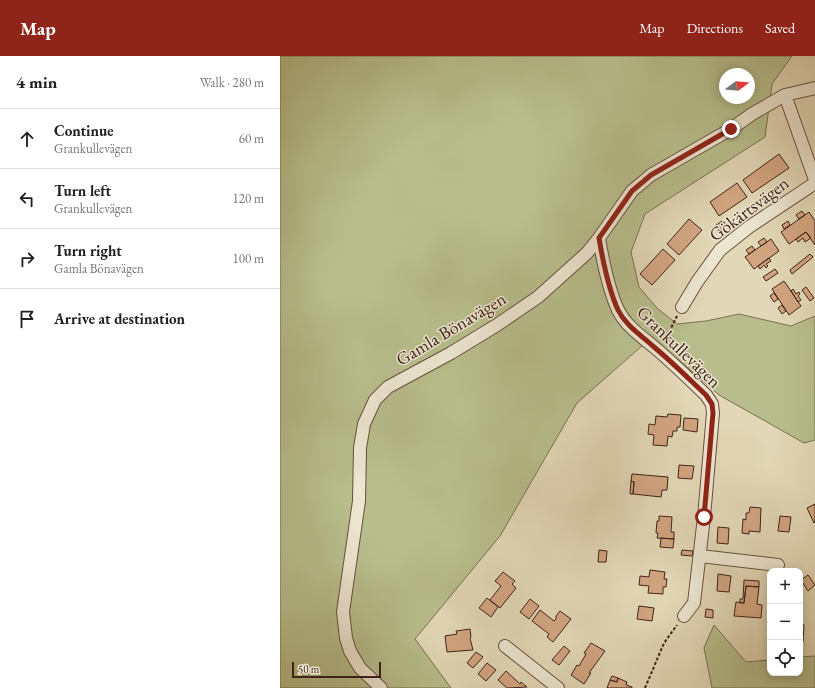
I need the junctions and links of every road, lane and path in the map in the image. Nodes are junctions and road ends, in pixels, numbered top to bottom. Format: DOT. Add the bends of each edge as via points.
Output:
graph roads {
  1 [pos="815,88"];
  2 [pos="781,97"];
  3 [pos="815,180"];
  4 [pos="815,183"];
  5 [pos="599,238"];
  6 [pos="682,307"];
  7 [pos="655,347"];
  8 [pos="700,556"];
  9 [pos="778,565"];
  10 [pos="684,616"];
  11 [pos="505,646"];
  12 [pos="381,688"];
  13 [pos="558,688"];
  14 [pos="645,688"];
  1 -- 2 [label="street, Gamla Bönavägen"];
  2 -- 3 [label="street"];
  2 -- 5 [label="street, Gamla Bönavägen" via="651,175 632,191"];
  4 -- 6 [label="street, Gökärtsvägen" via="720,250 696,282"];
  5 -- 7 [label="street, Grankullevägen" via="604,266 618,310 629,326"];
  5 -- 12 [label="street, Gamla Bönavägen" via="587,253 538,297 465,345 388,387 375,400 364,424 360,448 359,501 344,612 350,651 360,668"];
  6 -- 7 [label="path" via="669,332"];
  7 -- 8 [label="street, Grankullevägen" via="706,395 712,404"];
  8 -- 9 [label="street"];
  8 -- 10 [label="street, Grankullevägen" via="694,603"];
  10 -- 14 [label="path" via="664,643"];
  11 -- 13 [label="street"];
}
